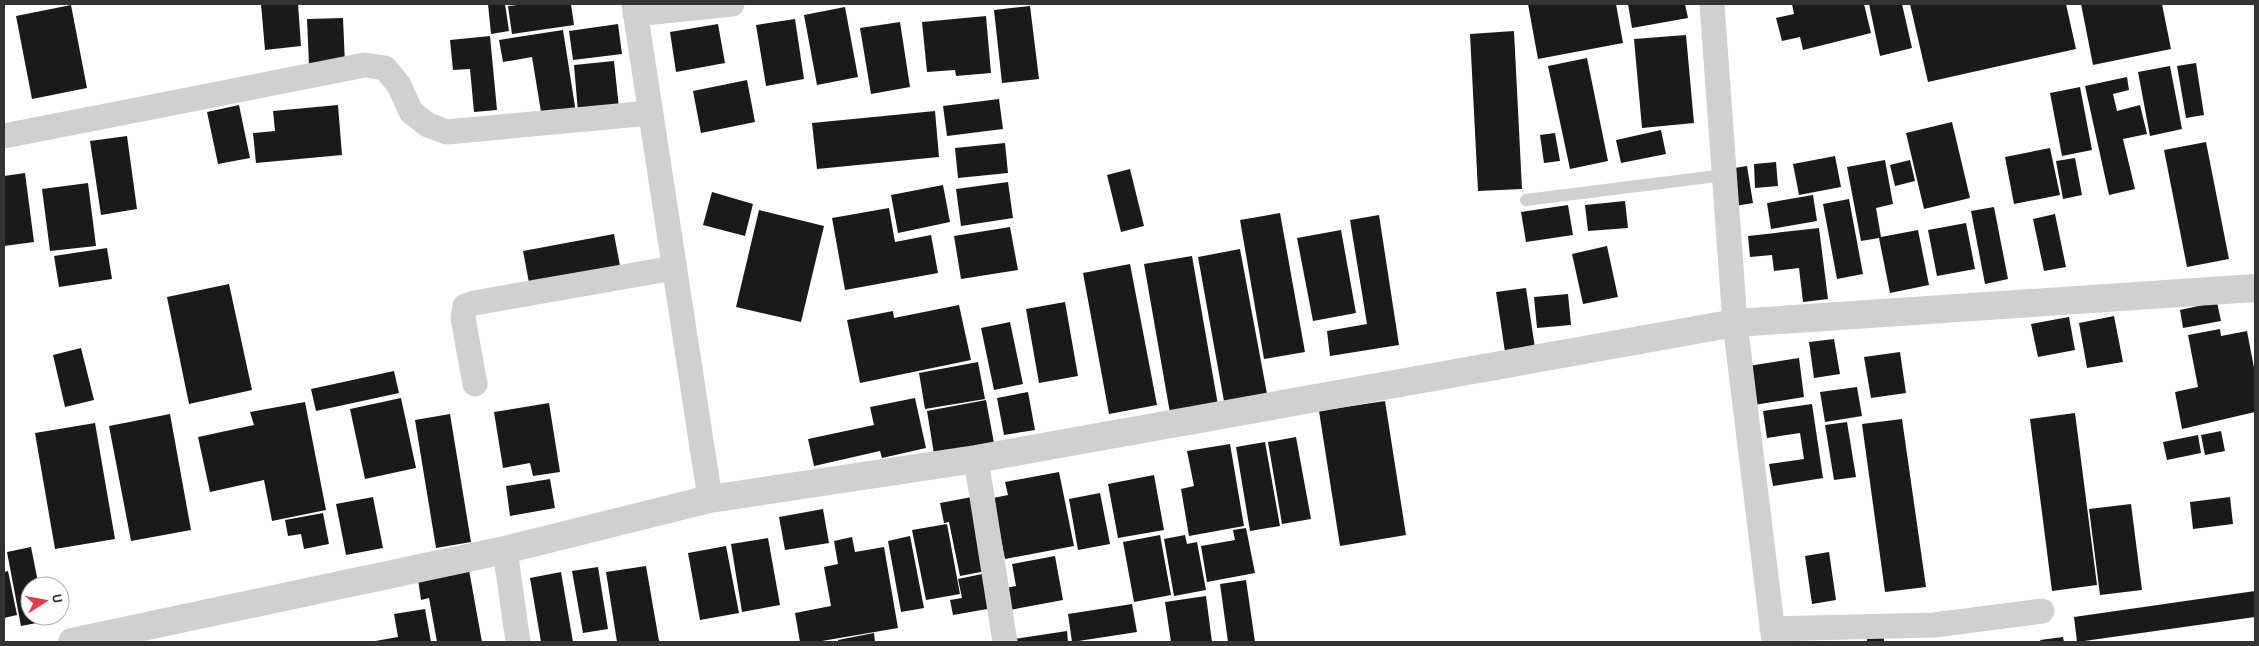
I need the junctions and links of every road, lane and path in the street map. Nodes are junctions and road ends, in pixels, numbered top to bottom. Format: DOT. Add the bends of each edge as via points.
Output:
graph roads {
  1 [pos="732,4"];
  2 [pos="1712,4"];
  3 [pos="634,9"];
  4 [pos="650,113"];
  5 [pos="4,136"];
  6 [pos="1725,175"];
  7 [pos="1526,200"];
  8 [pos="674,268"];
  9 [pos="2255,288"];
  10 [pos="1735,323"];
  11 [pos="475,384"];
  12 [pos="976,459"];
  13 [pos="710,499"];
  14 [pos="505,550"];
  15 [pos="2042,610"];
  16 [pos="1773,636"];
  17 [pos="72,642"];
  18 [pos="518,642"];
  19 [pos="1005,642"];
  1 -- 3 [label="street"];
  2 -- 6 [label="street"];
  3 -- 4 [label="street"];
  4 -- 5 [label="street" via="447,132 428,125 411,112 399,85 384,68 365,65"];
  4 -- 8 [label="street"];
  6 -- 7 [label="lane"];
  6 -- 10 [label="street"];
  8 -- 11 [label="street" via="466,306 463,318"];
  8 -- 13 [label="street"];
  9 -- 10 [label="street"];
  10 -- 12 [label="street"];
  10 -- 16 [label="street"];
  12 -- 13 [label="street"];
  12 -- 19 [label="street"];
  13 -- 14 [label="street"];
  14 -- 17 [label="street"];
  14 -- 18 [label="street"];
  15 -- 16 [label="street" via="1934,624"];
}
